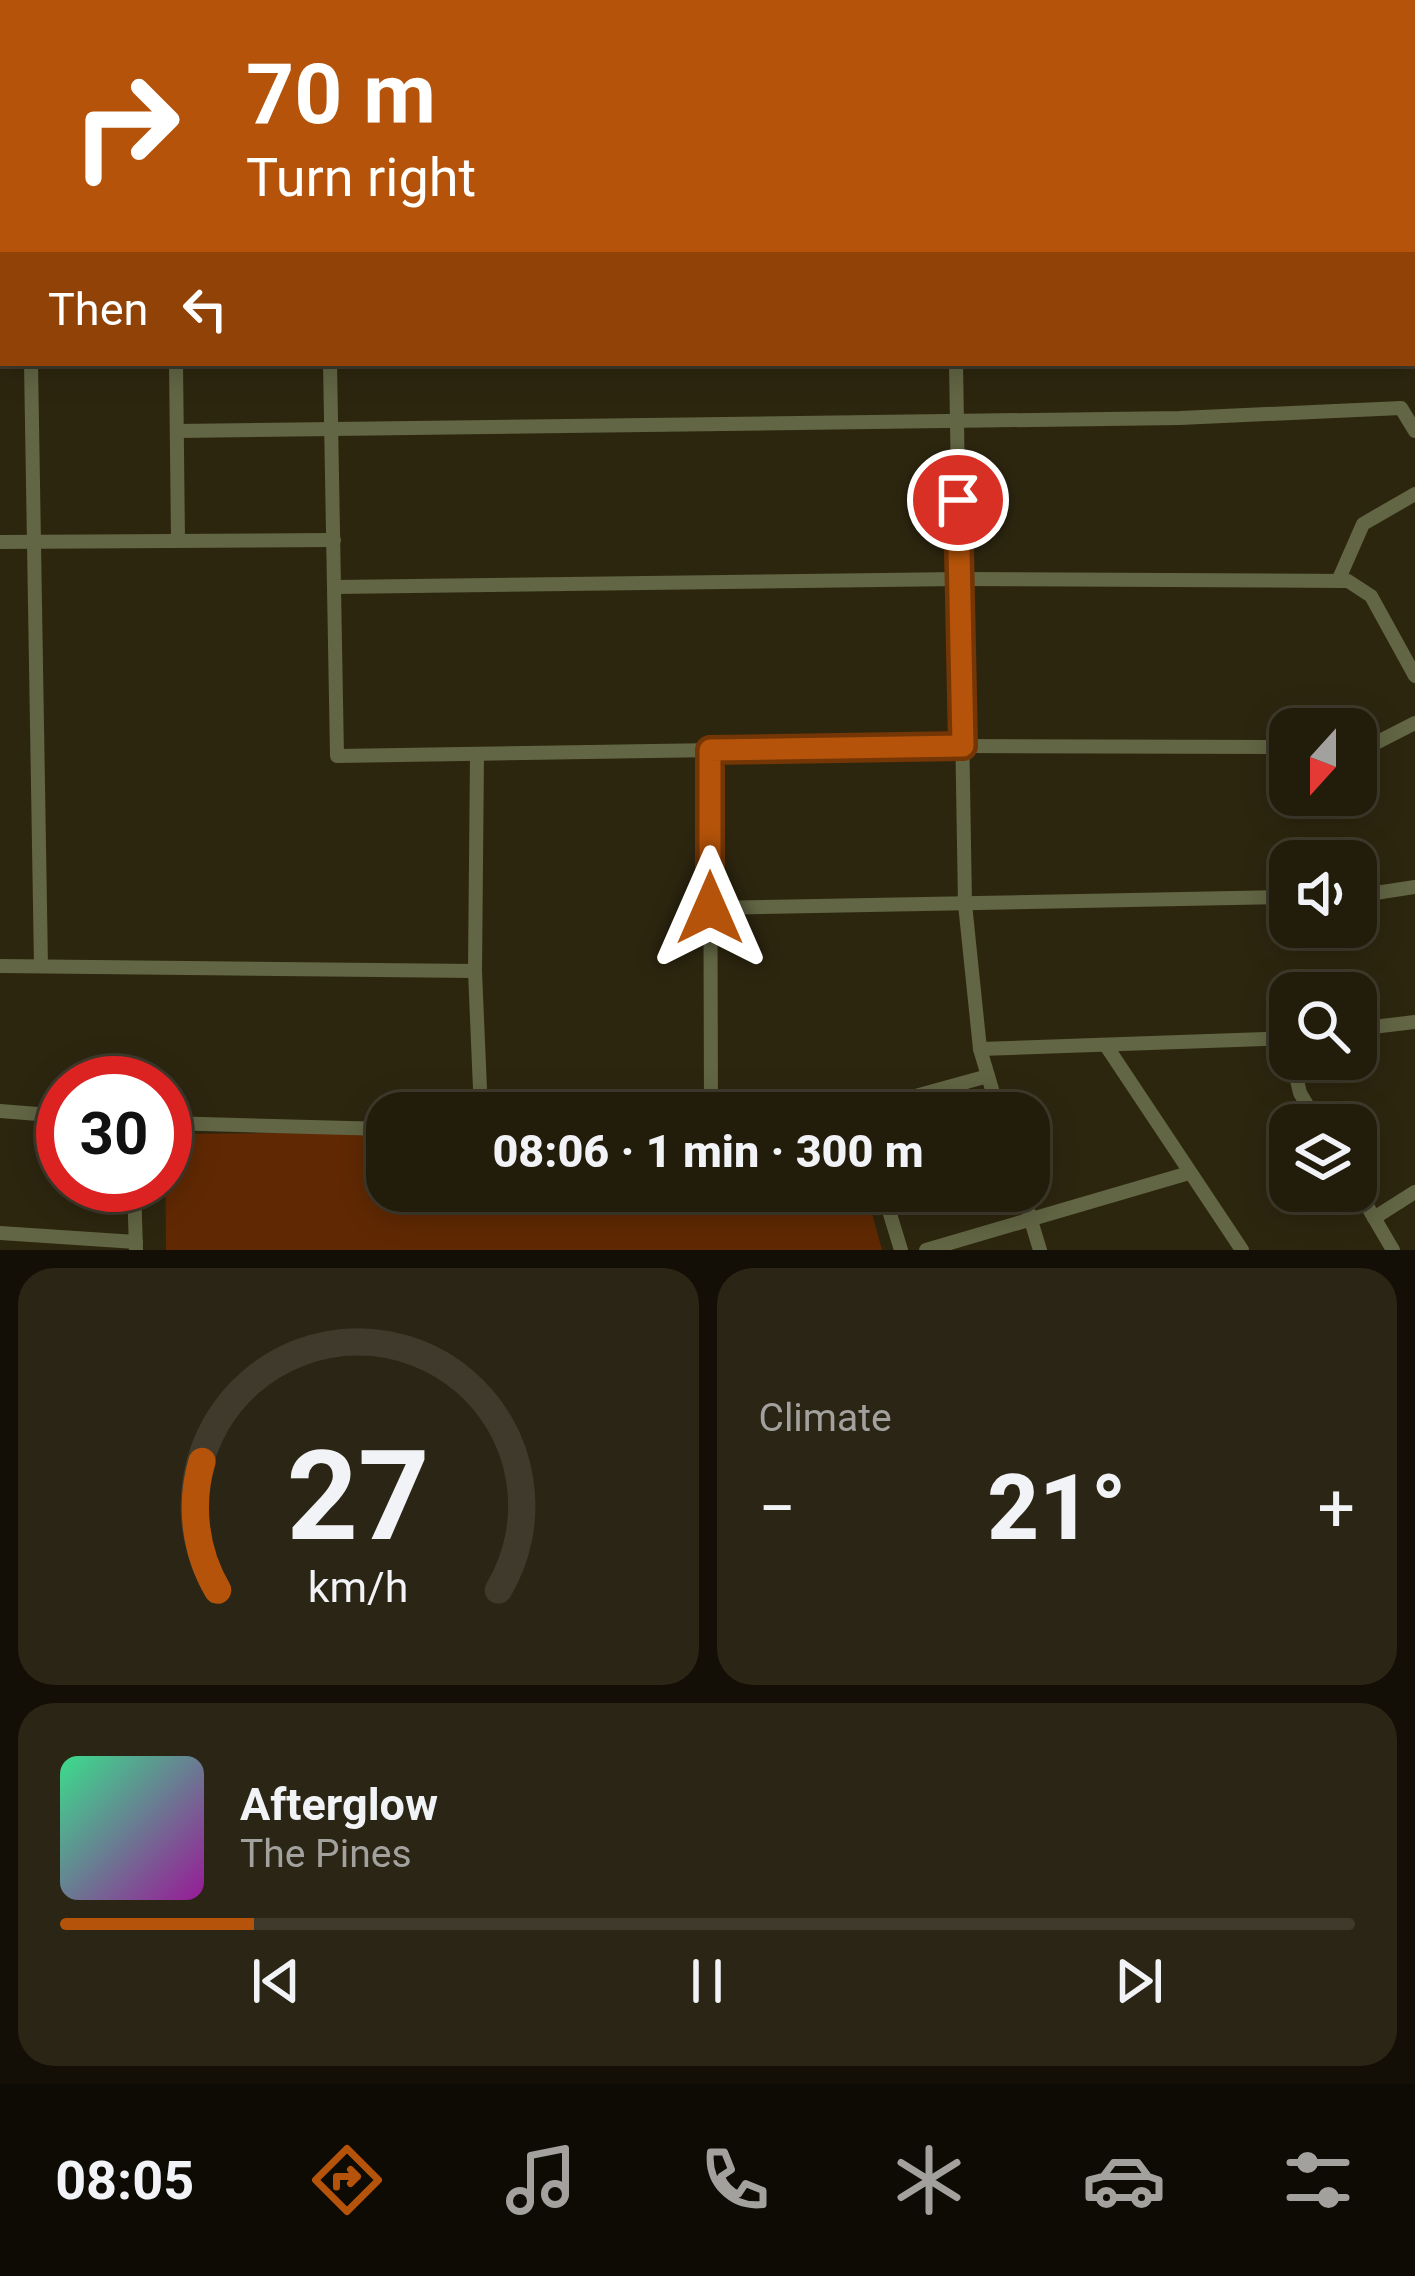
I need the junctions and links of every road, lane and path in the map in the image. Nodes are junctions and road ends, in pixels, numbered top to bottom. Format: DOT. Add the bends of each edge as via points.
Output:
graph roads {
  1 [pos="31,366"];
  2 [pos="176,366"];
  3 [pos="331,366"];
  4 [pos="956,366"];
  5 [pos="957,421"];
  6 [pos="332,430"];
  7 [pos="177,431"];
  8 [pos="1415,431"];
  9 [pos="1415,494"];
  10 [pos="334,539"];
  11 [pos="178,541"];
  12 [pos="0,542"];
  13 [pos="34,542"];
  14 [pos="960,579"];
  15 [pos="1338,581"];
  16 [pos="334,587"];
  17 [pos="1415,640"];
  18 [pos="1399,649"];
  19 [pos="1415,676"];
  20 [pos="1415,723"];
  21 [pos="1377,742"];
  22 [pos="963,746"];
  23 [pos="1269,747"];
  24 [pos="710,750"];
  25 [pos="477,754"];
  26 [pos="1415,887"];
  27 [pos="1377,893"];
  28 [pos="1269,897"];
  29 [pos="965,904"];
  30 [pos="710,908"];
  31 [pos="0,966"];
  32 [pos="41,966"];
  33 [pos="476,971"];
  34 [pos="1415,1022"];
  35 [pos="1377,1027"];
  36 [pos="1269,1043"];
  37 [pos="1107,1047"];
  38 [pos="980,1049"];
  39 [pos="988,1076"];
  40 [pos="480,1092"];
  41 [pos="711,1092"];
  42 [pos="929,1092"];
  43 [pos="993,1092"];
  44 [pos="0,1112"];
  45 [pos="36,1114"];
  46 [pos="192,1124"];
  47 [pos="366,1128"];
  48 [pos="1189,1173"];
  49 [pos="1415,1192"];
  50 [pos="135,1212"];
  51 [pos="890,1212"];
  52 [pos="1029,1212"];
  53 [pos="1371,1212"];
  54 [pos="1374,1218"];
  55 [pos="1031,1220"];
  56 [pos="0,1233"];
  57 [pos="136,1246"];
  58 [pos="901,1250"];
  59 [pos="926,1250"];
  60 [pos="1040,1250"];
  61 [pos="1242,1250"];
  62 [pos="1393,1250"];
  1 -- 13 [label="street"];
  2 -- 7 [label="street"];
  3 -- 6 [label="street"];
  4 -- 5 [label="street"];
  5 -- 6 [label="street"];
  5 -- 8 [label="street" via="1401,408"];
  5 -- 14 [label="street"];
  6 -- 7 [label="street"];
  6 -- 10 [label="street"];
  7 -- 11 [label="street"];
  9 -- 15 [label="street" via="1363,524"];
  10 -- 11 [label="street"];
  10 -- 16 [label="street"];
  11 -- 13 [label="street"];
  12 -- 13 [label="street"];
  13 -- 32 [label="street"];
  14 -- 15 [label="street"];
  14 -- 16 [label="street"];
  14 -- 22 [label="street"];
  15 -- 18 [label="street" via="1371,596"];
  16 -- 25 [label="street" via="337,756"];
  17 -- 18 [label="street"];
  18 -- 19 [label="street"];
  20 -- 21 [label="street"];
  22 -- 23 [label="street"];
  22 -- 24 [label="street"];
  22 -- 29 [label="street"];
  24 -- 25 [label="street"];
  24 -- 30 [label="street"];
  25 -- 33 [label="street"];
  26 -- 27 [label="street"];
  28 -- 29 [label="street"];
  29 -- 30 [label="street"];
  29 -- 38 [label="street"];
  30 -- 41 [label="street"];
  31 -- 32 [label="street"];
  32 -- 33 [label="street"];
  33 -- 40 [label="street"];
  34 -- 35 [label="street"];
  36 -- 37 [label="street"];
  37 -- 38 [label="street"];
  37 -- 48 [label="street"];
  38 -- 39 [label="street"];
  39 -- 42 [label="street"];
  39 -- 43 [label="street"];
  44 -- 45 [label="street"];
  46 -- 47 [label="street"];
  48 -- 55 [label="street"];
  48 -- 61 [label="street"];
  49 -- 54 [label="street"];
  50 -- 57 [label="street"];
  51 -- 58 [label="street"];
  52 -- 55 [label="street"];
  53 -- 54 [label="street"];
  54 -- 62 [label="street"];
  55 -- 59 [label="street"];
  55 -- 60 [label="street"];
  56 -- 57 [label="street"];
}
